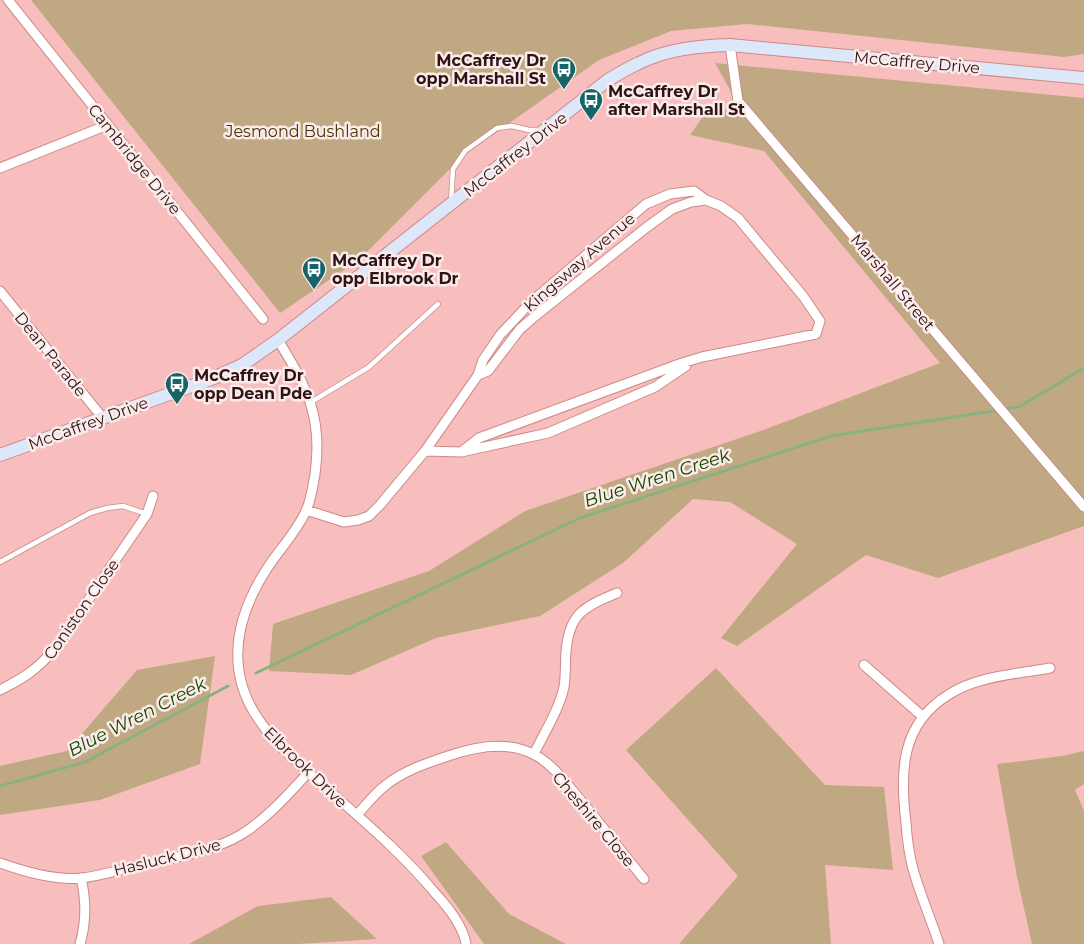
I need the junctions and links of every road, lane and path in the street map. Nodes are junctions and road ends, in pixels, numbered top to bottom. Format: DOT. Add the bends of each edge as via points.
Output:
graph roads {
  1 [pos="7,0"];
  2 [pos="0,5"];
  3 [pos="730,45"];
  4 [pos="1084,78"];
  5 [pos="107,123"];
  6 [pos="545,130"];
  7 [pos="0,168"];
  8 [pos="706,200"];
  9 [pos="451,204"];
  10 [pos="0,293"];
  11 [pos="438,304"];
  12 [pos="263,319"];
  13 [pos="278,340"];
  14 [pos="702,358"];
  15 [pos="478,375"];
  16 [pos="311,402"];
  17 [pos="102,417"];
  18 [pos="425,450"];
  19 [pos="461,452"];
  20 [pos="0,454"];
  21 [pos="153,496"];
  22 [pos="1084,507"];
  23 [pos="306,510"];
  24 [pos="147,514"];
  25 [pos="0,562"];
  26 [pos="617,593"];
  27 [pos="864,665"];
  28 [pos="1050,668"];
  29 [pos="0,690"];
  30 [pos="922,716"];
  31 [pos="534,754"];
  32 [pos="309,772"];
  33 [pos="357,815"];
  34 [pos="0,863"];
  35 [pos="82,878"];
  36 [pos="644,879"];
  37 [pos="80,944"];
  38 [pos="466,944"];
  39 [pos="939,944"];
  1 -- 2 [label="street"];
  1 -- 5 [label="street, Cambridge Drive"];
  3 -- 4 [label="main road, McCaffrey Drive"];
  3 -- 6 [label="main road, McCaffrey Drive" via="698,46 640,62 608,80"];
  3 -- 22 [label="street, Marshall Street" via="738,101"];
  5 -- 7 [label="street"];
  5 -- 12 [label="street, Cambridge Drive"];
  6 -- 9 [label="main road, McCaffrey Drive"];
  6 -- 9 [label="lane" via="512,126 497,128 465,151 453,169"];
  8 -- 14 [label="street, Kingsway Avenue" via="738,218 820,321 816,334"];
  8 -- 15 [label="street, Kingsway Avenue" via="672,209 647,227 534,316 520,329 488,372"];
  8 -- 15 [label="street, Kingsway Avenue" via="694,191 670,194 646,204 532,302 500,335 483,360"];
  9 -- 13 [label="main road, McCaffrey Drive"];
  10 -- 17 [label="street, Dean Parade"];
  11 -- 16 [label="lane" via="368,367"];
  13 -- 16 [label="street, Elbrook Drive"];
  13 -- 17 [label="main road, McCaffrey Drive" via="242,365 211,379"];
  14 -- 19 [label="street, Kingsway Avenue" via="479,438"];
  14 -- 19 [label="street, Kingsway Avenue" via="655,386 548,433"];
  15 -- 18 [label="street, Kingsway Avenue"];
  16 -- 23 [label="street, Elbrook Drive" via="317,435 317,459"];
  17 -- 20 [label="main road, McCaffrey Drive"];
  18 -- 19 [label="street, Kingsway Avenue"];
  18 -- 23 [label="street, Kingsway Avenue" via="380,505 364,519 344,522"];
  21 -- 24 [label="street, Coniston Close"];
  23 -- 32 [label="street, Elbrook Drive" via="267,568 249,602 238,636 237,652 241,682 254,714"];
  24 -- 25 [label="lane" via="123,506 90,513"];
  24 -- 29 [label="street, Coniston Close" via="39,668"];
  26 -- 31 [label="street" via="586,607 572,622 568,632 563,689"];
  27 -- 30 [label="street"];
  28 -- 30 [label="street" via="960,688 938,701"];
  30 -- 39 [label="street" via="910,739 903,764 904,810 912,868"];
  31 -- 33 [label="street, Cheshire Close" via="489,746 432,761 386,784"];
  31 -- 36 [label="street, Cheshire Close" via="564,780"];
  32 -- 33 [label="street, Elbrook Drive"];
  32 -- 35 [label="street, Hasluck Drive" via="261,820 225,843"];
  33 -- 38 [label="street, Elbrook Drive" via="431,888 455,918"];
  34 -- 35 [label="street, Hasluck Drive" via="60,878"];
  35 -- 37 [label="street" via="84,909"];
}
